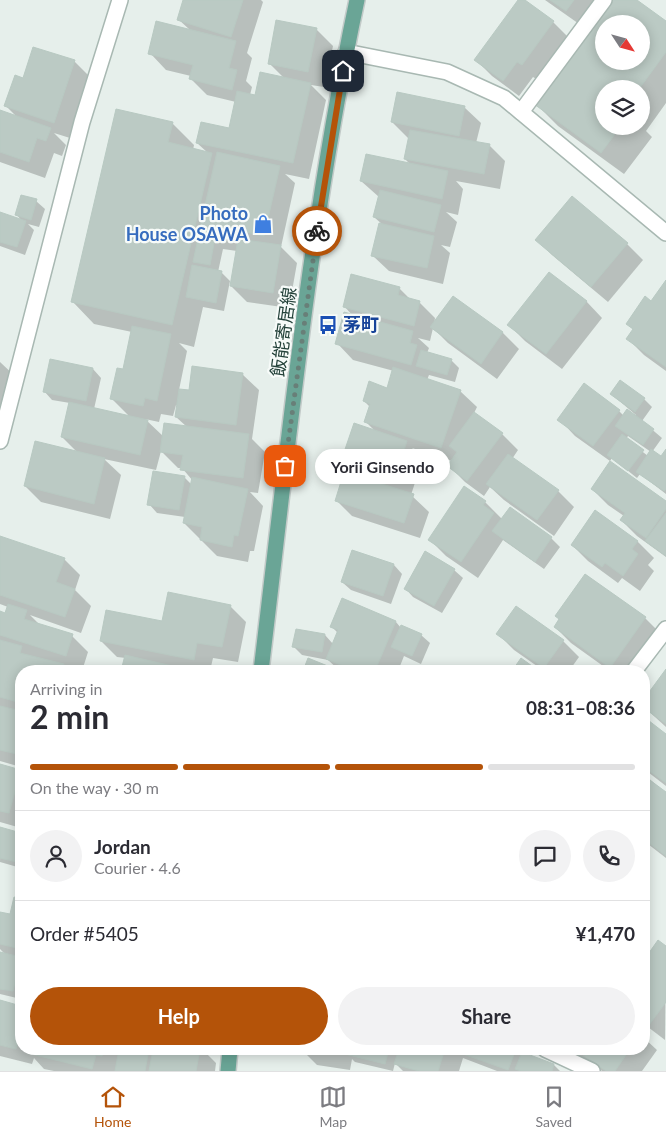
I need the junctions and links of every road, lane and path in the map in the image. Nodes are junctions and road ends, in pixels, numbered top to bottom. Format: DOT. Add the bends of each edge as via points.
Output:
graph roads {
  1 [pos="120,0"];
  2 [pos="357,0"];
  3 [pos="604,0"];
  4 [pos="346,52"];
  5 [pos="520,112"];
  6 [pos="666,233"];
  7 [pos="0,440"];
  8 [pos="666,629"];
  9 [pos="262,665"];
  10 [pos="639,665"];
  11 [pos="229,1055"];
  12 [pos="558,1055"];
  13 [pos="228,1071"];
  14 [pos="592,1071"];
  1 -- 7 [label="street" via="82,122"];
  2 -- 4 [label="main road, 飯能寄居線"];
  3 -- 5 [label="street"];
  4 -- 5 [label="street" via="447,72 504,98"];
  4 -- 9 [label="main road, 飯能寄居線" via="313,255"];
  5 -- 6 [label="street"];
  8 -- 10 [label="street"];
  11 -- 13 [label="main road"];
  12 -- 14 [label="street"];
}
